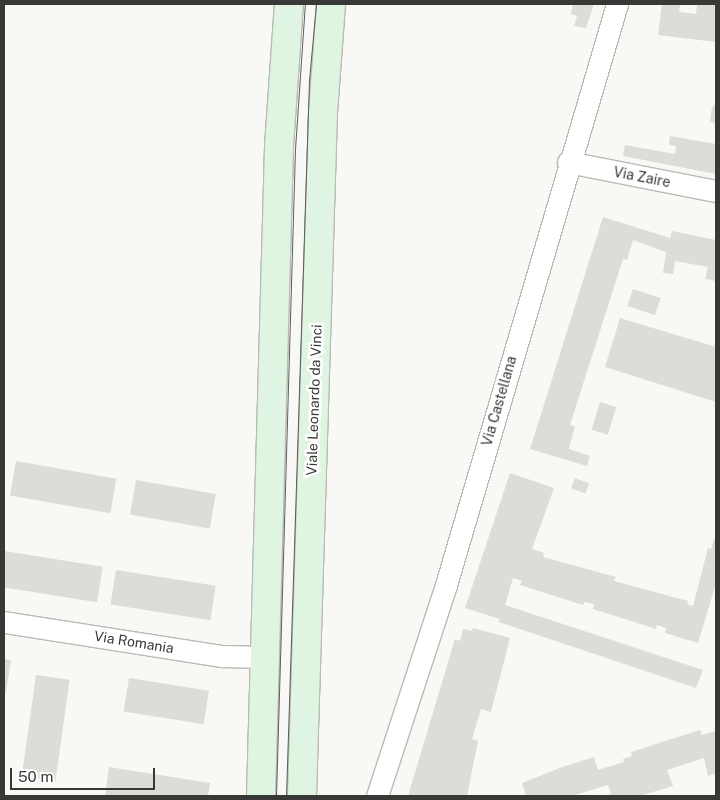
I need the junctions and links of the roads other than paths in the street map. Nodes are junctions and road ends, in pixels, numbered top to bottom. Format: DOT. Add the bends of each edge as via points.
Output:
graph roads {
  1 [pos="289,4"];
  2 [pos="331,4"];
  3 [pos="616,4"];
  4 [pos="568,162"];
  5 [pos="716,191"];
  6 [pos="271,454"];
  7 [pos="313,454"];
  8 [pos="4,622"];
  9 [pos="265,657"];
  10 [pos="261,796"];
  11 [pos="302,796"];
  12 [pos="377,796"];
  1 -- 6 [label="street" via="279,146"];
  2 -- 7 [label="street, Viale Leonardo da Vinci" via="323,114"];
  3 -- 4 [label="street, Via Castellana"];
  4 -- 5 [label="street, Via Zaire"];
  4 -- 12 [label="street, Via Castellana" via="446,585"];
  6 -- 7 [label="street"];
  6 -- 9 [label="street"];
  7 -- 11 [label="street, Viale Leonardo da Vinci"];
  8 -- 9 [label="street, Via Romania" via="222,656"];
  9 -- 10 [label="street"];
}
